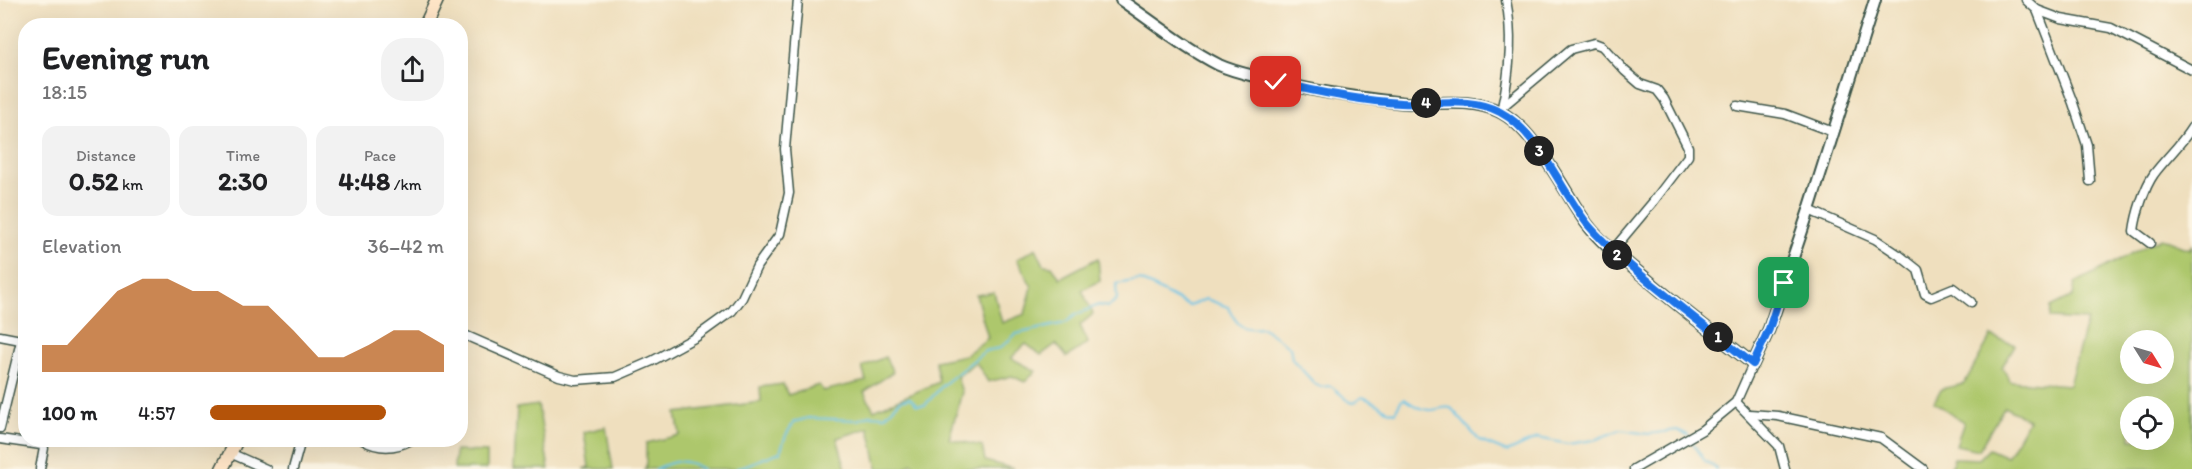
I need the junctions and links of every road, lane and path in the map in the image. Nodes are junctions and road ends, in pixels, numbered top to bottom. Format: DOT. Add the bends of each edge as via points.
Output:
graph roads {
  1 [pos="437,0"];
  2 [pos="798,0"];
  3 [pos="1121,0"];
  4 [pos="1506,0"];
  5 [pos="1875,0"];
  6 [pos="2026,0"];
  7 [pos="2037,10"];
  8 [pos="428,18"];
  9 [pos="2192,70"];
  10 [pos="1737,106"];
  11 [pos="1502,109"];
  12 [pos="2192,127"];
  13 [pos="1833,132"];
  14 [pos="2090,182"];
  15 [pos="1809,210"];
  16 [pos="2150,243"];
  17 [pos="1612,251"];
  18 [pos="1971,302"];
  19 [pos="0,336"];
  20 [pos="468,336"];
  21 [pos="18,340"];
  22 [pos="18,360"];
  23 [pos="1753,364"];
  24 [pos="1736,402"];
  25 [pos="1749,414"];
  26 [pos="0,428"];
  27 [pos="0,439"];
  28 [pos="18,442"];
  29 [pos="43,447"];
  30 [pos="233,447"];
  31 [pos="299,447"];
  32 [pos="230,453"];
  33 [pos="40,469"];
  34 [pos="222,469"];
  35 [pos="266,469"];
  36 [pos="293,469"];
  37 [pos="1634,469"];
  38 [pos="1785,469"];
  39 [pos="1923,469"];
  1 -- 8 [label="main road"];
  2 -- 20 [label="street" via="785,149 789,193 780,234 732,310 696,337 615,377 574,380 559,376"];
  3 -- 11 [label="street" via="1192,49 1238,72 1321,93 1401,103 1482,104"];
  4 -- 11 [label="street" via="1510,19 1509,77"];
  5 -- 13 [label="street"];
  6 -- 7 [label="street"];
  7 -- 9 [label="street" via="2061,19 2111,28"];
  7 -- 14 [label="street" via="2087,145"];
  10 -- 13 [label="street" via="1785,114"];
  11 -- 17 [label="street" via="1529,136 1588,225"];
  11 -- 17 [label="street" via="1571,49 1594,43 1602,46 1640,84 1657,90 1664,99 1688,147 1688,156"];
  12 -- 16 [label="street" via="2153,176 2135,218 2134,231"];
  13 -- 15 [label="street"];
  15 -- 18 [label="street" via="1875,239 1899,255 1918,270 1925,294 1931,297 1953,288"];
  15 -- 23 [label="street" via="1769,329"];
  17 -- 23 [label="street"];
  19 -- 21 [label="street"];
  22 -- 26 [label="street"];
  23 -- 24 [label="street"];
  24 -- 25 [label="street"];
  24 -- 37 [label="street" via="1702,430"];
  25 -- 38 [label="street" via="1779,446"];
  25 -- 39 [label="street" via="1778,416 1881,438"];
  27 -- 28 [label="street"];
  29 -- 33 [label="street"];
  30 -- 32 [label="main road"];
  31 -- 36 [label="street"];
  32 -- 34 [label="main road"];
  32 -- 35 [label="street"];
}
